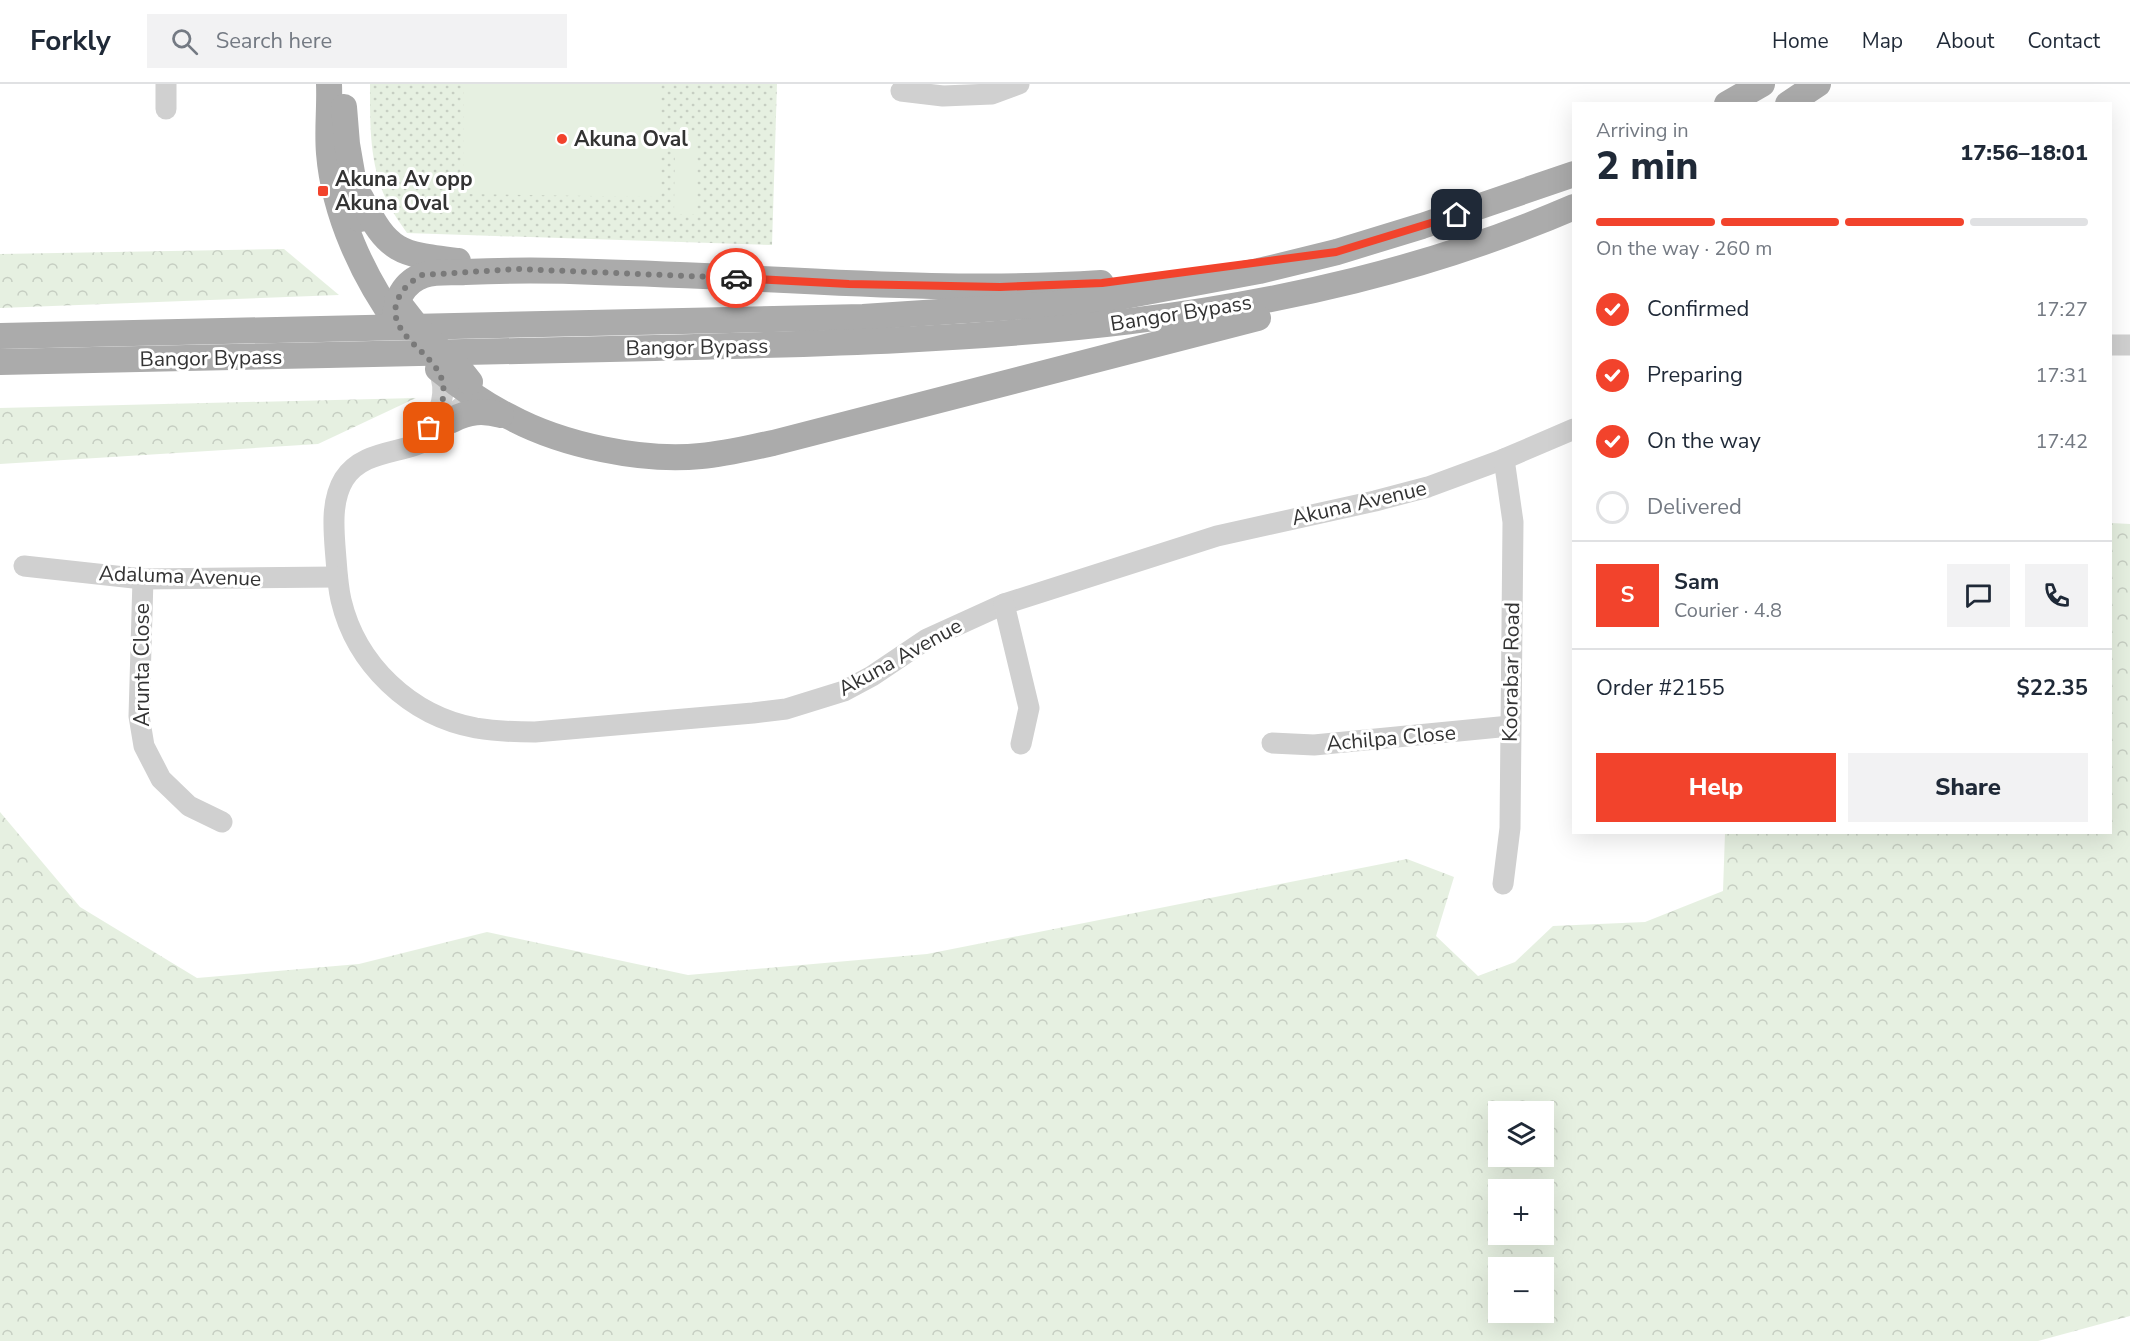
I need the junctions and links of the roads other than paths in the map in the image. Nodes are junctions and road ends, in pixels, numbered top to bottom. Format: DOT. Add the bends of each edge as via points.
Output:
graph roads {
  1 [pos="166,84"];
  2 [pos="329,84"];
  3 [pos="344,84"];
  4 [pos="1018,84"];
  5 [pos="1762,84"];
  6 [pos="1818,84"];
  7 [pos="901,91"];
  8 [pos="1730,102"];
  9 [pos="1791,102"];
  10 [pos="166,109"];
  11 [pos="351,170"];
  12 [pos="1572,175"];
  13 [pos="1572,208"];
  14 [pos="1336,252"];
  15 [pos="518,269"];
  16 [pos="1389,273"];
  17 [pos="392,297"];
  18 [pos="0,336"];
  19 [pos="2112,345"];
  20 [pos="2130,345"];
  21 [pos="0,362"];
  22 [pos="455,382"];
  23 [pos="510,417"];
  24 [pos="452,420"];
  25 [pos="1572,430"];
  26 [pos="399,449"];
  27 [pos="1504,459"];
  28 [pos="24,566"];
  29 [pos="337,578"];
  30 [pos="143,579"];
  31 [pos="1004,604"];
  32 [pos="1510,726"];
  33 [pos="1272,743"];
  34 [pos="1021,744"];
  35 [pos="222,822"];
  36 [pos="1503,884"];
  1 -- 10 [label="street"];
  2 -- 17 [label="main road" via="329,144 335,187 349,233"];
  3 -- 11 [label="main road"];
  4 -- 7 [label="street" via="992,94 943,96"];
  5 -- 8 [label="main road"];
  6 -- 9 [label="main road"];
  11 -- 15 [label="main road" via="372,222 393,246 427,257"];
  11 -- 17 [label="main road" via="365,233"];
  12 -- 14 [label="main road"];
  13 -- 16 [label="main road" via="1460,252"];
  14 -- 15 [label="main road" via="1165,276 1042,286 849,284"];
  14 -- 18 [label="main road, Bangor Bypass" via="1114,298 910,315"];
  15 -- 17 [label="main road" via="429,274 413,280"];
  16 -- 21 [label="main road, Bangor Bypass" via="1223,309 1011,334 798,344"];
  16 -- 23 [label="main road" via="1299,308 721,454 679,457 616,450 545,432"];
  17 -- 22 [label="main road" via="400,327"];
  17 -- 22 [label="main road, bridge" via="459,368"];
  19 -- 20 [label="street"];
  22 -- 23 [label="main road"];
  22 -- 24 [label="street, Akuna Avenue" via="464,404"];
  22 -- 26 [label="street, Akuna Avenue" via="429,428"];
  23 -- 24 [label="main road" via="483,411"];
  24 -- 26 [label="street, Akuna Avenue" via="433,437"];
  25 -- 27 [label="street, Akuna Avenue"];
  26 -- 29 [label="street, Akuna Avenue" via="362,462 341,485 334,515"];
  27 -- 31 [label="street, Akuna Avenue" via="1439,484 1217,536"];
  27 -- 32 [label="street, Koorabar Road" via="1513,522"];
  28 -- 30 [label="street, Adaluma Avenue"];
  29 -- 30 [label="street, Adaluma Avenue"];
  29 -- 31 [label="street, Akuna Avenue" via="348,621 386,682 404,697 450,721 503,731 535,732 786,709 844,691 927,639"];
  30 -- 35 [label="street, Arunta Close" via="138,716 144,746 161,779 189,806"];
  31 -- 34 [label="street" via="1029,708"];
  32 -- 33 [label="street, Achilpa Close" via="1314,745"];
  32 -- 36 [label="street, Koorabar Road" via="1510,828"];
}
